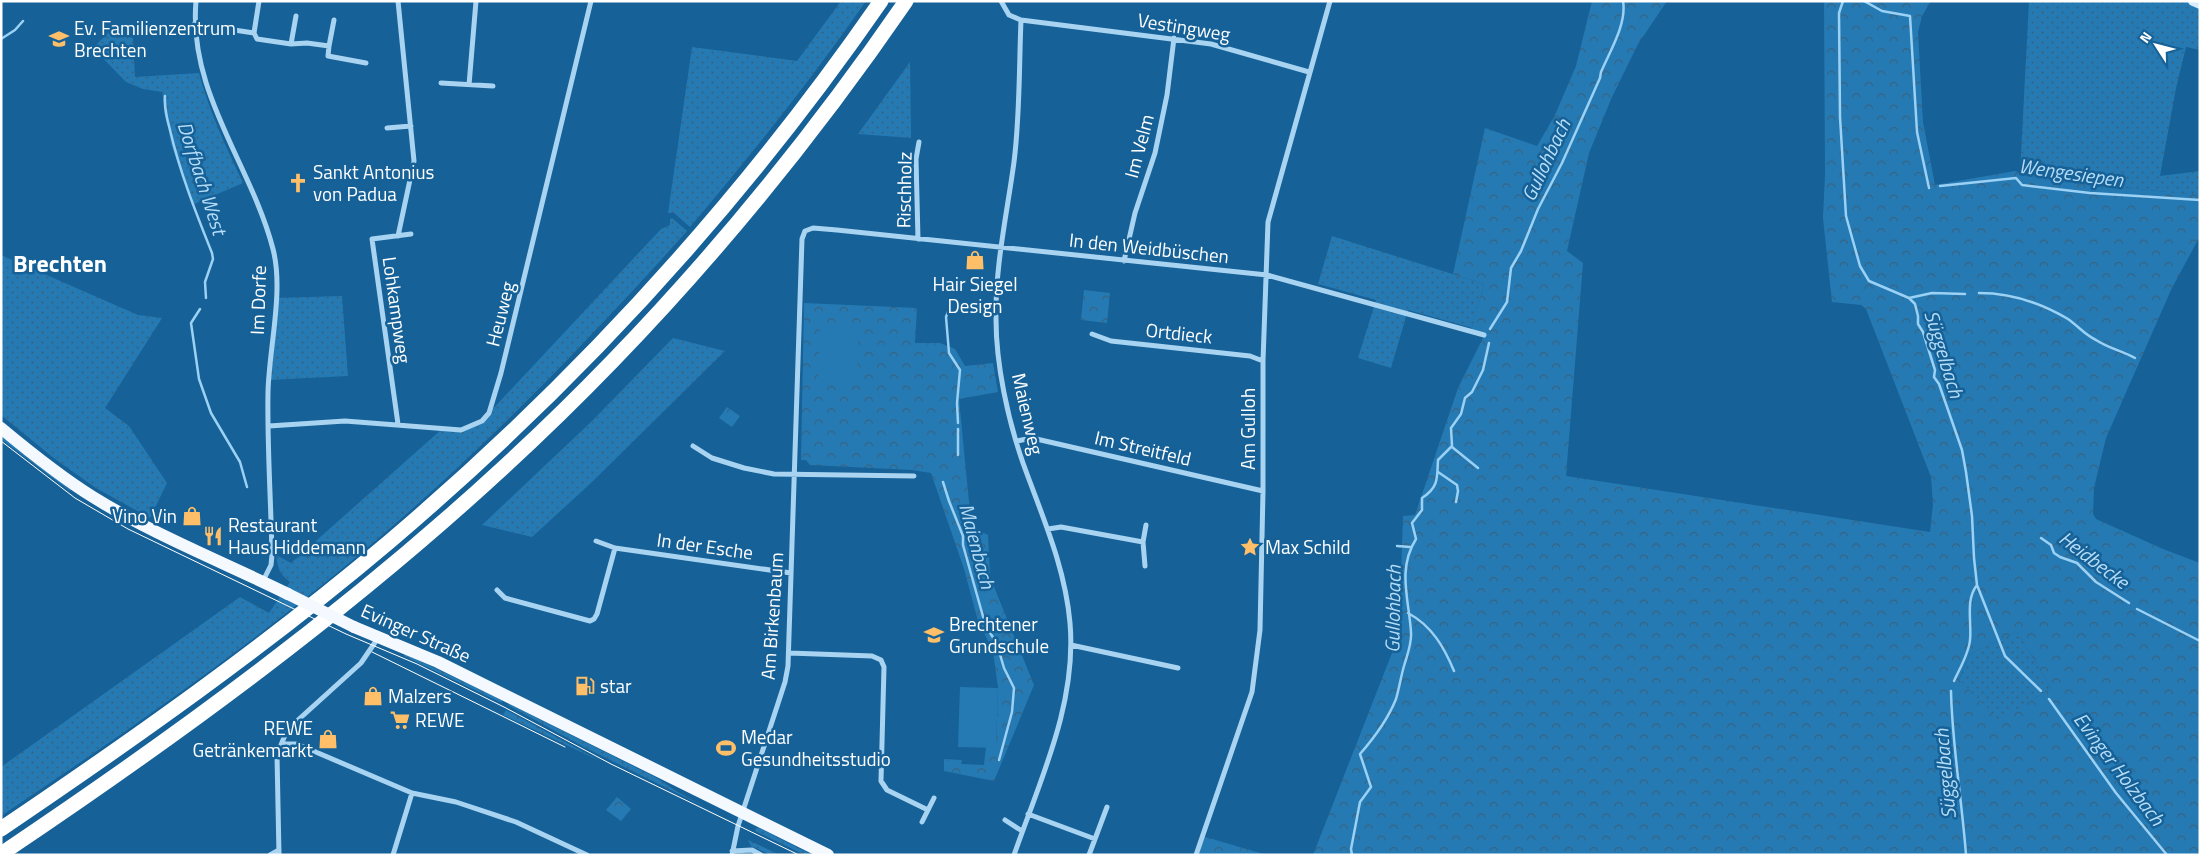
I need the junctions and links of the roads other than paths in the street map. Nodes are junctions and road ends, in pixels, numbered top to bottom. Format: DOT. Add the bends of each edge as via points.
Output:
graph roads {
  1 [pos="196,1"];
  2 [pos="259,1"];
  3 [pos="398,1"];
  4 [pos="476,1"];
  5 [pos="591,1"];
  6 [pos="881,1"];
  7 [pos="906,1"];
  8 [pos="1001,1"];
  9 [pos="1330,1"];
  10 [pos="2193,1"];
  11 [pos="2200,4"];
  12 [pos="296,16"];
  13 [pos="334,20"];
  14 [pos="1021,20"];
  15 [pos="194,24"];
  16 [pos="254,32"];
  17 [pos="1174,38"];
  18 [pos="291,44"];
  19 [pos="329,46"];
  20 [pos="366,63"];
  21 [pos="1309,72"];
  22 [pos="441,83"];
  23 [pos="469,85"];
  24 [pos="493,86"];
  25 [pos="411,126"];
  26 [pos="387,128"];
  27 [pos="920,142"];
  28 [pos="805,231"];
  29 [pos="411,234"];
  30 [pos="398,236"];
  31 [pos="918,238"];
  32 [pos="1000,247"];
  33 [pos="1124,261"];
  34 [pos="1267,275"];
  35 [pos="1092,334"];
  36 [pos="1484,335"];
  37 [pos="1263,361"];
  38 [pos="398,424"];
  39 [pos="269,426"];
  40 [pos="1,428"];
  41 [pos="1017,441"];
  42 [pos="693,446"];
  43 [pos="794,475"];
  44 [pos="914,476"];
  45 [pos="1263,491"];
  46 [pos="1146,525"];
  47 [pos="1048,529"];
  48 [pos="596,541"];
  49 [pos="1143,542"];
  50 [pos="615,548"];
  51 [pos="1145,566"];
  52 [pos="791,573"];
  53 [pos="263,582"];
  54 [pos="498,590"];
  55 [pos="378,637"];
  56 [pos="1071,645"];
  57 [pos="789,653"];
  58 [pos="1178,668"];
  59 [pos="282,744"];
  60 [pos="412,793"];
  61 [pos="934,798"];
  62 [pos="1107,807"];
  63 [pos="928,810"];
  64 [pos="743,814"];
  65 [pos="1028,814"];
  66 [pos="1005,820"];
  67 [pos="922,822"];
  68 [pos="1,830"];
  69 [pos="1022,831"];
  70 [pos="1095,838"];
  71 [pos="279,853"];
  72 [pos="732,853"];
  73 [pos="1,854"];
  74 [pos="270,855"];
  75 [pos="393,855"];
  76 [pos="586,855"];
  77 [pos="761,855"];
  78 [pos="828,855"];
  79 [pos="1014,855"];
  80 [pos="1089,855"];
  81 [pos="1196,855"];
  1 -- 15 [label="street, Im Dorfe"];
  2 -- 16 [label="street"];
  3 -- 25 [label="street"];
  4 -- 23 [label="street"];
  5 -- 38 [label="street, Heuweg" via="489,413 482,421 461,430"];
  6 -- 68 [label="highway" via="814,93 704,230 580,365 460,480 265,642"];
  7 -- 73 [label="highway" via="828,108 707,258 636,336 506,466 427,536 284,652 141,758"];
  8 -- 14 [label="street" via="1009,15"];
  9 -- 21 [label="street, Am Gulloh"];
  10 -- 11 [label="street"];
  12 -- 18 [label="street"];
  13 -- 19 [label="street"];
  14 -- 17 [label="street, Vestingweg"];
  14 -- 32 [label="street, Maienweg" via="1018,118"];
  15 -- 16 [label="street"];
  15 -- 39 [label="street, Im Dorfe" via="207,89 256,201 273,250 277,282 268,392"];
  16 -- 18 [label="street" via="257,39"];
  17 -- 21 [label="street, Vestingweg" via="1238,51"];
  17 -- 33 [label="street, Im Velm" via="1155,153 1135,213"];
  18 -- 19 [label="street"];
  19 -- 20 [label="street" via="328,56"];
  21 -- 34 [label="street, Am Gulloh" via="1268,222"];
  22 -- 23 [label="street"];
  23 -- 24 [label="street"];
  25 -- 26 [label="street"];
  25 -- 30 [label="street" via="414,162"];
  27 -- 31 [label="street, Rischholz" via="916,159"];
  28 -- 31 [label="street, In den Weidbüschen" via="813,228"];
  28 -- 43 [label="street, Am Birkenbaum" via="800,274"];
  29 -- 30 [label="street, Lohkampweg"];
  30 -- 38 [label="street, Lohkampweg" via="372,239"];
  31 -- 32 [label="street, In den Weidbüschen"];
  32 -- 33 [label="street, In den Weidbüschen"];
  32 -- 41 [label="street, Maienweg" via="996,320 1003,380"];
  33 -- 34 [label="street, In den Weidbüschen"];
  34 -- 36 [label="street, In den Weidbüschen"];
  34 -- 37 [label="street, Am Gulloh"];
  35 -- 37 [label="street, Ortdieck" via="1111,341 1250,356"];
  37 -- 45 [label="street, Am Gulloh"];
  38 -- 39 [label="street, Heuweg" via="345,421"];
  39 -- 53 [label="street, Im Dorfe" via="272,555"];
  40 -- 53 [label="main road, Evinger Straße" via="94,497 158,532"];
  41 -- 45 [label="street, Im Streitfeld" via="1032,438"];
  41 -- 47 [label="street, Maienweg"];
  42 -- 43 [label="street" via="712,458 744,468"];
  43 -- 44 [label="street"];
  43 -- 52 [label="street, Am Birkenbaum"];
  45 -- 81 [label="street, Am Gulloh" via="1260,630 1252,692"];
  46 -- 49 [label="street"];
  47 -- 49 [label="street" via="1061,527"];
  47 -- 56 [label="street, Maienweg" via="1064,580"];
  48 -- 50 [label="street, In der Esche"];
  49 -- 51 [label="street"];
  50 -- 52 [label="street, In der Esche"];
  50 -- 54 [label="street" via="597,614 590,621 505,598"];
  52 -- 57 [label="street, Am Birkenbaum"];
  53 -- 55 [label="main road, Evinger Straße, bridge"];
  55 -- 59 [label="street" via="362,663 292,724"];
  55 -- 64 [label="main road, Evinger Straße" via="438,662"];
  56 -- 58 [label="street"];
  56 -- 65 [label="street, Maienweg" via="1063,712"];
  57 -- 63 [label="street" via="872,656 881,660 884,667 881,782 887,790"];
  57 -- 64 [label="street, Am Birkenbaum" via="785,682"];
  59 -- 60 [label="street" via="297,744"];
  59 -- 71 [label="street" via="277,755"];
  60 -- 75 [label="street"];
  60 -- 76 [label="street" via="456,802 516,822"];
  61 -- 63 [label="street"];
  62 -- 70 [label="street"];
  63 -- 67 [label="street"];
  64 -- 72 [label="street, Am Birkenbaum"];
  64 -- 78 [label="main road, Evinger Straße"];
  65 -- 69 [label="street, Maienweg"];
  65 -- 70 [label="street"];
  66 -- 69 [label="street"];
  69 -- 79 [label="street, Maienweg"];
  70 -- 80 [label="street"];
  71 -- 74 [label="street"];
  72 -- 77 [label="street" via="752,850"];
}
